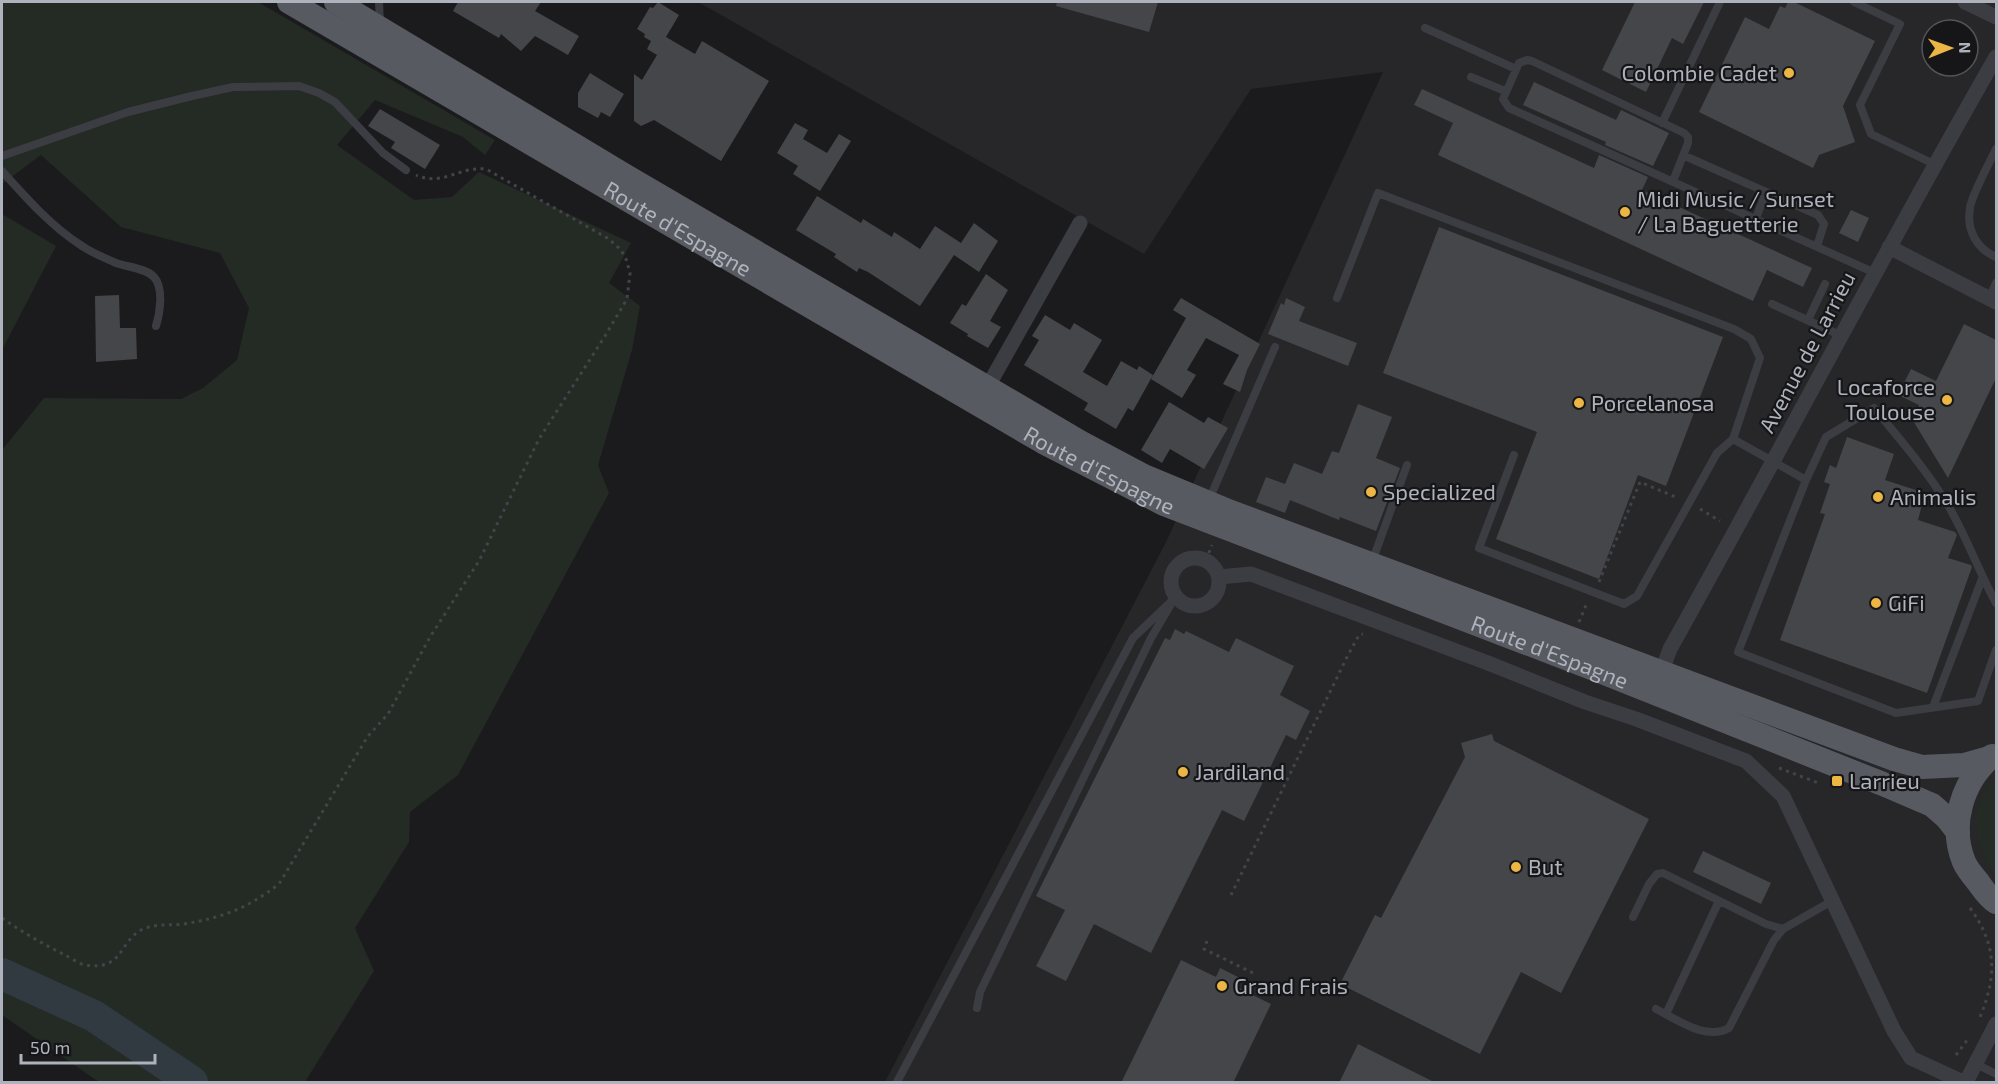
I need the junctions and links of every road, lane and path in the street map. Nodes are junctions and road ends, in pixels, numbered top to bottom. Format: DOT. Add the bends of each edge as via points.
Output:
graph roads {
  1 [pos="289,2"];
  2 [pos="336,2"];
  3 [pos="379,2"];
  4 [pos="1720,2"];
  5 [pos="1854,2"];
  6 [pos="1965,2"];
  7 [pos="1996,17"];
  8 [pos="380,28"];
  9 [pos="1425,28"];
  10 [pos="1996,57"];
  11 [pos="1516,69"];
  12 [pos="1472,77"];
  13 [pos="1505,91"];
  14 [pos="1662,123"];
  15 [pos="1996,148"];
  16 [pos="2,156"];
  17 [pos="1684,156"];
  18 [pos="1934,164"];
  19 [pos="406,170"];
  20 [pos="2,171"];
  21 [pos="1673,181"];
  22 [pos="1766,192"];
  23 [pos="1756,218"];
  24 [pos="1080,223"];
  25 [pos="1817,246"];
  26 [pos="1889,247"];
  27 [pos="1996,257"];
  28 [pos="1875,273"];
  29 [pos="1825,284"];
  30 [pos="1996,284"];
  31 [pos="1336,298"];
  32 [pos="1993,300"];
  33 [pos="1772,304"];
  34 [pos="1808,320"];
  35 [pos="156,326"];
  36 [pos="1842,336"];
  37 [pos="1275,347"];
  38 [pos="982,396"];
  39 [pos="1733,439"];
  40 [pos="1514,455"];
  41 [pos="1774,462"];
  42 [pos="1407,465"];
  43 [pos="1806,480"];
  44 [pos="1689,502"];
  45 [pos="1195,504"];
  46 [pos="1720,521"];
  47 [pos="1213,542"];
  48 [pos="1206,560"];
  49 [pos="1371,563"];
  50 [pos="1219,577"];
  51 [pos="1982,579"];
  52 [pos="1592,592"];
  53 [pos="1176,597"];
  54 [pos="1996,603"];
  55 [pos="1576,629"];
  56 [pos="1365,634"];
  57 [pos="1996,650"];
  58 [pos="1662,671"];
  59 [pos="1933,707"];
  60 [pos="1993,756"];
  61 [pos="1774,766"];
  62 [pos="1828,786"];
  63 [pos="1958,832"];
  64 [pos="1231,895"];
  65 [pos="1963,899"];
  66 [pos="1719,901"];
  67 [pos="1832,901"];
  68 [pos="1994,905"];
  69 [pos="1633,917"];
  70 [pos="2,918"];
  71 [pos="1783,929"];
  72 [pos="1207,941"];
  73 [pos="1253,973"];
  74 [pos="977,1008"];
  75 [pos="1656,1010"];
  76 [pos="1666,1014"];
  77 [pos="1996,1024"];
  78 [pos="1976,1026"];
  79 [pos="1972,1033"];
  80 [pos="1956,1055"];
  81 [pos="1976,1064"];
  82 [pos="1996,1074"];
  83 [pos="897,1083"];
  84 [pos="1965,1083"];
  1 -- 38 [label="main road, Route d'Espagne"];
  2 -- 8 [label="main road, Route d'Espagne"];
  3 -- 8 [label="lane"];
  4 -- 14 [label="lane"];
  5 -- 18 [label="lane" via="1900,24 1860,105 1871,134"];
  6 -- 7 [label="street"];
  8 -- 38 [label="main road, Route d'Espagne"];
  9 -- 11 [label="lane"];
  10 -- 18 [label="street, Avenue de Larrieu"];
  11 -- 13 [label="lane"];
  11 -- 14 [label="lane" via="1522,61 1532,61"];
  12 -- 13 [label="lane"];
  13 -- 21 [label="lane" via="1503,99 1509,108"];
  14 -- 17 [label="lane" via="1688,137"];
  15 -- 27 [label="lane" via="1970,207 1970,225 1976,242"];
  16 -- 19 [label="lane" via="128,112 192,96 233,87 299,87 335,102 383,153"];
  17 -- 21 [label="lane"];
  17 -- 22 [label="lane"];
  18 -- 26 [label="street, Avenue de Larrieu"];
  19 -- 70 [label="path" via="438,179 473,167 486,169 609,239 626,259 630,273 627,299 539,439 479,561 430,637 388,714 368,736 279,884 232,913 141,930 106,965 84,965"];
  20 -- 35 [label="lane" via="76,242 155,277 159,285"];
  21 -- 23 [label="lane"];
  22 -- 23 [label="lane"];
  22 -- 25 [label="lane" via="1822,218 1824,224"];
  23 -- 25 [label="lane"];
  24 -- 38 [label="street"];
  25 -- 28 [label="lane"];
  26 -- 28 [label="street, Avenue de Larrieu"];
  26 -- 32 [label="street"];
  28 -- 36 [label="street, Avenue de Larrieu"];
  29 -- 34 [label="lane"];
  30 -- 32 [label="lane"];
  31 -- 39 [label="lane" via="1378,193 1734,329 1751,339 1760,358"];
  33 -- 34 [label="lane"];
  34 -- 36 [label="lane"];
  36 -- 41 [label="street, Avenue de Larrieu"];
  37 -- 45 [label="lane"];
  38 -- 45 [label="main road, Route d'Espagne" via="1094,470"];
  39 -- 41 [label="lane"];
  39 -- 44 [label="lane" via="1717,453"];
  40 -- 52 [label="lane" via="1479,548"];
  41 -- 43 [label="lane"];
  41 -- 58 [label="street, Avenue de Larrieu" via="1670,649"];
  42 -- 49 [label="lane"];
  43 -- 51 [label="lane" via="1826,437 1874,408 1949,508"];
  43 -- 59 [label="lane" via="1738,652 1896,713"];
  44 -- 46 [label="path"];
  44 -- 52 [label="lane" via="1637,596 1624,604"];
  44 -- 52 [label="path" via="1640,482"];
  45 -- 49 [label="main road, Route d'Espagne"];
  45 -- 63 [label="main road, Route d'Espagne" via="1932,805"];
  47 -- 48 [label="path"];
  48 -- 50 [label="street"];
  48 -- 53 [label="street" via="1185,560 1176,566 1171,576"];
  49 -- 58 [label="main road, Route d'Espagne"];
  50 -- 53 [label="street" via="1216,596 1209,602 1191,606"];
  50 -- 67 [label="street, Route d'Espagne" via="1251,574 1746,761 1783,796"];
  51 -- 54 [label="lane"];
  51 -- 59 [label="lane"];
  52 -- 55 [label="path"];
  53 -- 74 [label="lane" via="1151,638 980,992"];
  53 -- 83 [label="lane" via="1133,638"];
  56 -- 64 [label="path" via="1355,642"];
  57 -- 59 [label="lane" via="1978,701"];
  58 -- 60 [label="main road, Route d'Espagne" via="1922,767 1964,765"];
  60 -- 63 [label="main road" via="1975,773 1965,790"];
  61 -- 62 [label="path"];
  63 -- 68 [label="main road" via="1964,864"];
  65 -- 78 [label="path" via="1984,931 1991,954 1989,996"];
  66 -- 69 [label="lane" via="1663,873 1657,874"];
  66 -- 71 [label="lane"];
  66 -- 76 [label="lane"];
  67 -- 71 [label="lane"];
  67 -- 84 [label="street, Route d'Espagne" via="1893,1031 1911,1058"];
  71 -- 76 [label="lane" via="1729,1028 1717,1034 1706,1033"];
  72 -- 73 [label="path" via="1204,949"];
  75 -- 76 [label="lane"];
  77 -- 81 [label="street"];
  79 -- 80 [label="path"];
  81 -- 82 [label="lane"];
  81 -- 84 [label="street"];
}
